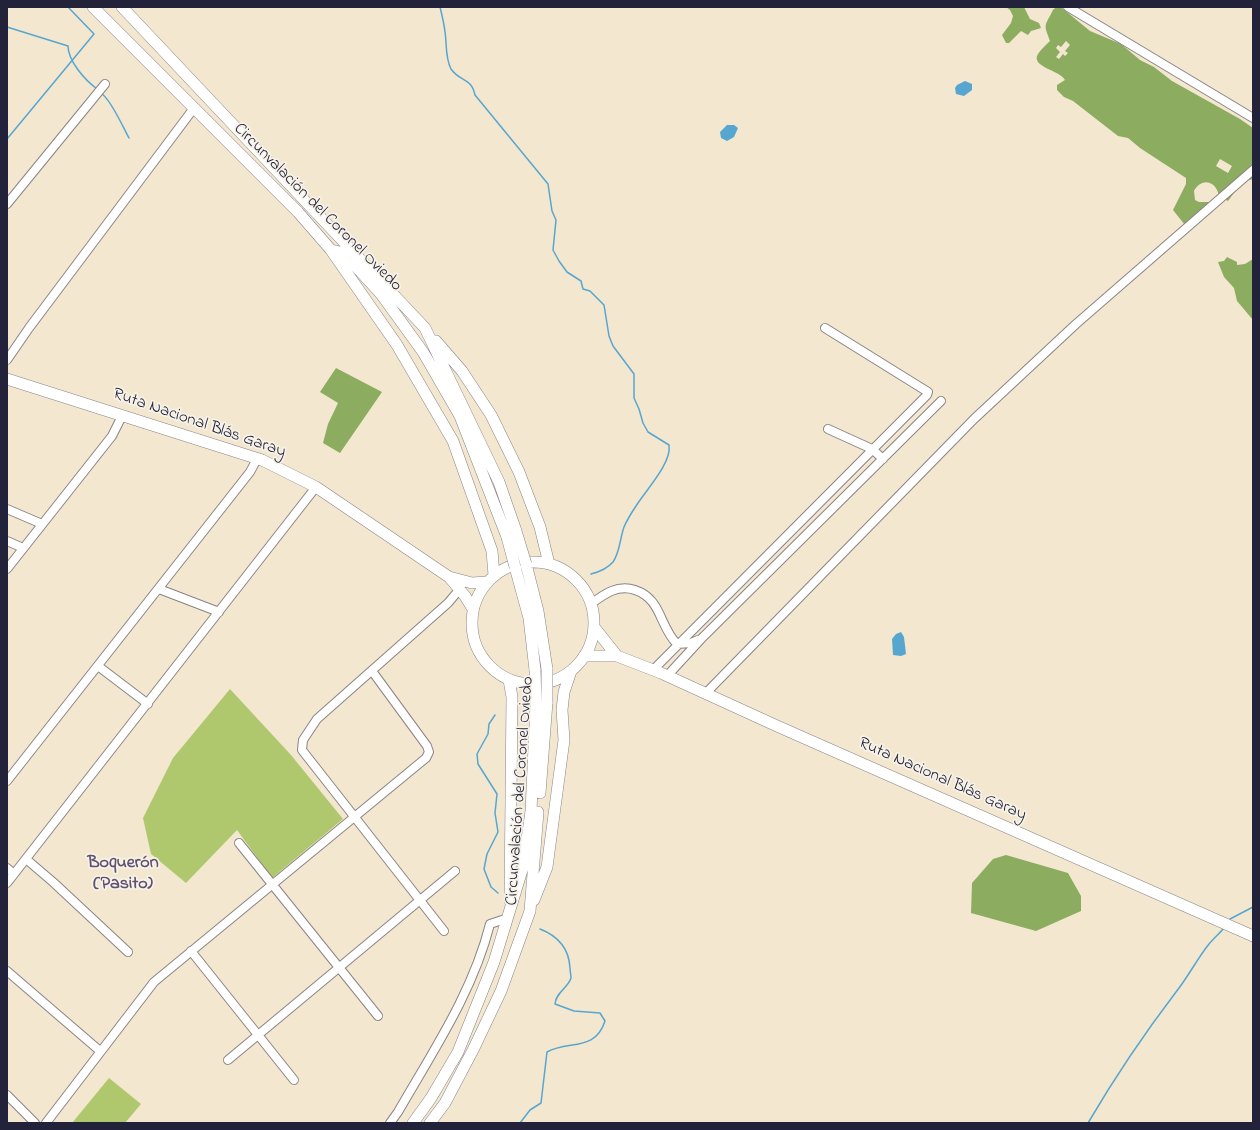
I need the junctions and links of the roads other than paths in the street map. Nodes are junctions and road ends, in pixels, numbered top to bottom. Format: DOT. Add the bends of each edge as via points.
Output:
graph roads {
  1 [pos="93,7"];
  2 [pos="122,7"];
  3 [pos="1068,7"];
  4 [pos="105,84"];
  5 [pos="194,108"];
  6 [pos="1253,118"];
  7 [pos="1253,170"];
  8 [pos="7,204"];
  9 [pos="331,250"];
  10 [pos="425,328"];
  11 [pos="825,328"];
  12 [pos="7,360"];
  13 [pos="8,382"];
  14 [pos="941,401"];
  15 [pos="122,416"];
  16 [pos="828,429"];
  17 [pos="872,449"];
  18 [pos="883,458"];
  19 [pos="257,459"];
  20 [pos="316,487"];
  21 [pos="814,506"];
  22 [pos="7,509"];
  23 [pos="828,514"];
  24 [pos="42,524"];
  25 [pos="512,534"];
  26 [pos="7,541"];
  27 [pos="23,548"];
  28 [pos="549,564"];
  29 [pos="520,566"];
  30 [pos="7,569"];
  31 [pos="449,577"];
  32 [pos="490,579"];
  33 [pos="159,589"];
  34 [pos="459,590"];
  35 [pos="591,604"];
  36 [pos="473,609"];
  37 [pos="219,612"];
  38 [pos="594,627"];
  39 [pos="670,634"];
  40 [pos="687,635"];
  41 [pos="701,639"];
  42 [pos="677,644"];
  43 [pos="584,656"];
  44 [pos="617,656"];
  45 [pos="98,666"];
  46 [pos="372,670"];
  47 [pos="653,670"];
  48 [pos="571,671"];
  49 [pos="667,676"];
  50 [pos="509,680"];
  51 [pos="706,694"];
  52 [pos="542,702"];
  53 [pos="148,704"];
  54 [pos="7,781"];
  55 [pos="354,817"];
  56 [pos="239,843"];
  57 [pos="26,859"];
  58 [pos="7,868"];
  59 [pos="455,871"];
  60 [pos="14,874"];
  61 [pos="7,883"];
  62 [pos="272,884"];
  63 [pos="419,900"];
  64 [pos="530,911"];
  65 [pos="509,914"];
  66 [pos="444,931"];
  67 [pos="1253,936"];
  68 [pos="191,951"];
  69 [pos="128,952"];
  70 [pos="339,967"];
  71 [pos="7,971"];
  72 [pos="378,1016"];
  73 [pos="258,1035"];
  74 [pos="100,1051"];
  75 [pos="228,1060"];
  76 [pos="294,1080"];
  77 [pos="7,1095"];
  78 [pos="35,1123"];
  79 [pos="46,1123"];
  80 [pos="390,1123"];
  81 [pos="413,1123"];
  82 [pos="430,1123"];
  1 -- 5 [label="highway, Circunvalación del Coronel Oviedo"];
  2 -- 10 [label="highway, Circunvalación del Coronel Oviedo"];
  3 -- 6 [label="street"];
  4 -- 8 [label="street"];
  5 -- 9 [label="highway, Circunvalación del Coronel Oviedo" via="298,212"];
  5 -- 12 [label="street"];
  7 -- 51 [label="street" via="1076,324 974,419"];
  9 -- 25 [label="highway, Circunvalación del Coronel Oviedo" via="340,252 349,259 381,294 423,352 460,416"];
  9 -- 32 [label="highway" via="397,345 452,440 492,551"];
  10 -- 25 [label="highway, Circunvalación del Coronel Oviedo" via="499,482"];
  10 -- 28 [label="highway" via="462,371 492,415 537,520"];
  11 -- 17 [label="street" via="928,392"];
  13 -- 15 [label="highway, Ruta Nacional Blás Garay"];
  14 -- 18 [label="street"];
  15 -- 19 [label="highway, Ruta Nacional Blás Garay"];
  15 -- 24 [label="street" via="112,436"];
  16 -- 17 [label="street"];
  17 -- 18 [label="street"];
  17 -- 21 [label="street"];
  18 -- 23 [label="street"];
  19 -- 20 [label="highway, Ruta Nacional Blás Garay"];
  19 -- 33 [label="street" via="250,472"];
  20 -- 31 [label="highway, Ruta Nacional Blás Garay"];
  20 -- 37 [label="street"];
  21 -- 23 [label="street"];
  21 -- 40 [label="street"];
  22 -- 24 [label="street"];
  23 -- 41 [label="street"];
  24 -- 27 [label="street"];
  25 -- 29 [label="highway, Circunvalación del Coronel Oviedo, bridge"];
  26 -- 27 [label="street"];
  27 -- 30 [label="street"];
  28 -- 32 [label="highway" via="515,564"];
  28 -- 35 [label="highway" via="560,568 575,579"];
  29 -- 52 [label="highway, Circunvalación del Coronel Oviedo, bridge"];
  29 -- 52 [label="highway, Circunvalación del Coronel Oviedo, bridge" via="538,611 547,669"];
  31 -- 32 [label="highway, Ruta Nacional Blás Garay" via="472,583"];
  31 -- 34 [label="highway, Ruta Nacional Blás Garay"];
  32 -- 36 [label="highway" via="480,591"];
  33 -- 37 [label="street"];
  33 -- 45 [label="street"];
  34 -- 36 [label="highway, Ruta Nacional Blás Garay"];
  34 -- 46 [label="street" via="448,603"];
  35 -- 38 [label="highway"];
  35 -- 39 [label="street" via="606,592 627,587 646,594 655,605"];
  36 -- 50 [label="highway" via="472,631 478,651 491,668"];
  37 -- 53 [label="street"];
  38 -- 43 [label="highway"];
  38 -- 44 [label="highway"];
  39 -- 40 [label="street"];
  39 -- 42 [label="street"];
  40 -- 42 [label="street"];
  41 -- 42 [label="street"];
  41 -- 49 [label="street"];
  42 -- 47 [label="street"];
  43 -- 44 [label="highway, Ruta Nacional Blás Garay"];
  43 -- 48 [label="highway"];
  44 -- 47 [label="highway, Ruta Nacional Blás Garay"];
  45 -- 53 [label="street"];
  45 -- 54 [label="street"];
  46 -- 55 [label="street" via="317,719 303,740 302,750"];
  46 -- 55 [label="street" via="429,752 426,758"];
  47 -- 49 [label="highway, Ruta Nacional Blás Garay"];
  48 -- 50 [label="highway" via="541,684"];
  48 -- 64 [label="highway" via="564,692 564,740 547,867"];
  49 -- 51 [label="highway, Ruta Nacional Blás Garay"];
  50 -- 65 [label="highway" via="512,697"];
  51 -- 67 [label="highway, Ruta Nacional Blás Garay"];
  52 -- 64 [label="highway, Circunvalación del Coronel Oviedo"];
  52 -- 65 [label="highway, Circunvalación del Coronel Oviedo" via="524,867"];
  53 -- 57 [label="street"];
  55 -- 62 [label="street"];
  55 -- 63 [label="street"];
  56 -- 62 [label="street"];
  57 -- 60 [label="street"];
  57 -- 69 [label="street"];
  58 -- 60 [label="street"];
  59 -- 63 [label="street"];
  60 -- 61 [label="street"];
  62 -- 68 [label="street"];
  62 -- 70 [label="street"];
  63 -- 66 [label="street"];
  63 -- 70 [label="street"];
  64 -- 82 [label="highway, Circunvalación del Coronel Oviedo" via="501,990 474,1048 445,1103"];
  65 -- 80 [label="street" via="490,924 485,946 459,1007"];
  65 -- 81 [label="highway, Circunvalación del Coronel Oviedo" via="494,962 458,1052"];
  68 -- 73 [label="street"];
  68 -- 74 [label="street" via="154,982"];
  70 -- 72 [label="street"];
  70 -- 73 [label="street"];
  71 -- 74 [label="street"];
  73 -- 75 [label="street"];
  73 -- 76 [label="street"];
  74 -- 79 [label="street"];
  77 -- 78 [label="street"];
}
